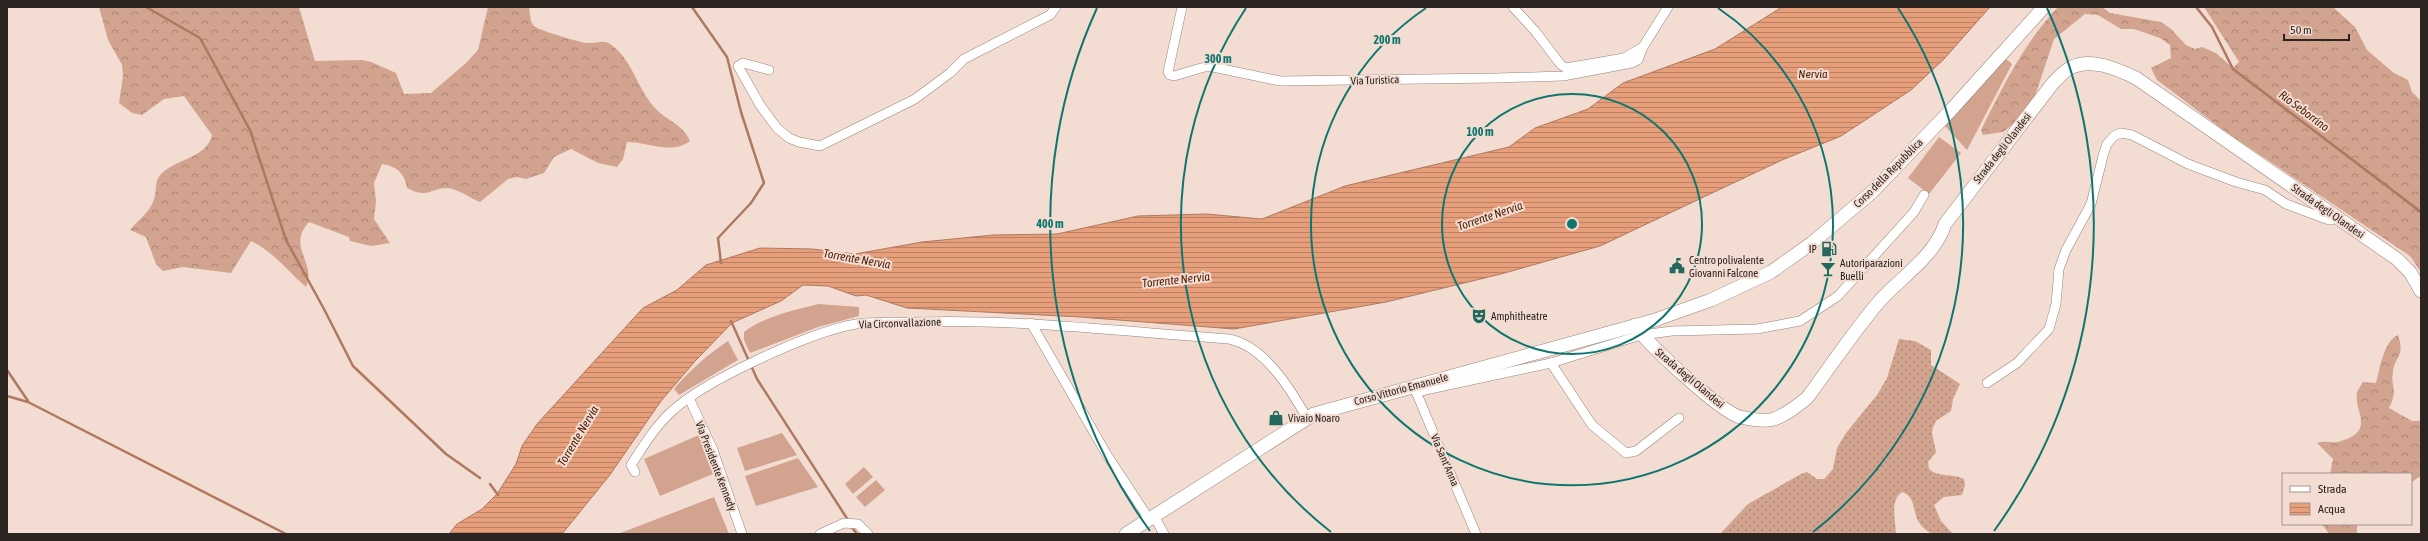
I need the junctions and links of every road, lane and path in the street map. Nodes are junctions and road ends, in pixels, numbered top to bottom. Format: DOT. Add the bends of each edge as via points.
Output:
graph roads {
  1 [pos="1056,7"];
  2 [pos="1182,7"];
  3 [pos="1513,7"];
  4 [pos="1668,7"];
  5 [pos="2044,7"];
  6 [pos="1643,47"];
  7 [pos="770,70"];
  8 [pos="1924,195"];
  9 [pos="2336,216"];
  10 [pos="2421,291"];
  11 [pos="1030,322"];
  12 [pos="1638,330"];
  13 [pos="1551,363"];
  14 [pos="1476,373"];
  15 [pos="1987,384"];
  16 [pos="1415,389"];
  17 [pos="689,398"];
  18 [pos="1307,418"];
  19 [pos="1679,418"];
  20 [pos="635,472"];
  21 [pos="1151,517"];
  22 [pos="742,534"];
  23 [pos="820,534"];
  24 [pos="868,534"];
  25 [pos="1126,534"];
  26 [pos="1164,534"];
  27 [pos="1476,534"];
  1 -- 7 [label="street" via="1050,15 964,59 915,99 820,146 799,142 777,128 760,105 738,66 743,63"];
  2 -- 6 [label="street, Via Turistica" via="1168,72 1174,76 1208,66 1280,81 1563,76 1632,63 1638,60"];
  3 -- 6 [label="street, Via Turistica" via="1566,68 1624,58"];
  4 -- 6 [label="street, Via Turistica"];
  5 -- 12 [label="main road, Corso della Repubblica" via="1951,110 1872,192 1812,243 1760,278"];
  8 -- 12 [label="street" via="1914,212 1838,296 1800,321 1757,329"];
  9 -- 10 [label="main road, Strada degli Olandesi" via="2397,259 2410,272"];
  9 -- 12 [label="main road, Strada degli Olandesi" via="2136,78 2098,64 2082,65 2070,68 2053,82 1945,224 1934,247 1896,282 1875,306 1807,398 1792,409 1773,420 1740,417 1709,397"];
  9 -- 15 [label="street" via="2331,220 2326,219 2286,204 2265,190 2188,164 2132,135 2120,133 2107,144 2091,204 2066,250 2059,269 2056,304 2049,329 2017,363"];
  11 -- 17 [label="street, Via Circonvallazione" via="972,320 857,324 826,332 759,360"];
  11 -- 18 [label="street, Via Circonvallazione" via="1239,341 1262,358"];
  11 -- 21 [label="street" via="1107,455"];
  12 -- 13 [label="street"];
  12 -- 14 [label="main road, Corso Vittorio Emanuele"];
  13 -- 14 [label="street"];
  13 -- 19 [label="street" via="1592,425 1626,453 1636,451"];
  14 -- 16 [label="main road, Corso Vittorio Emanuele"];
  16 -- 18 [label="main road, Corso Vittorio Emanuele" via="1314,414"];
  16 -- 27 [label="street, Via Sant'Anna"];
  17 -- 20 [label="street, Via Circonvallazione" via="670,413 652,434 631,465"];
  17 -- 22 [label="street, Via Presidente Kennedy" via="713,450"];
  18 -- 21 [label="main road, Corso Vittorio Emanuele"];
  21 -- 25 [label="main road, Corso Vittorio Emanuele"];
  21 -- 26 [label="street"];
  23 -- 24 [label="street" via="844,523 858,524"];
}
